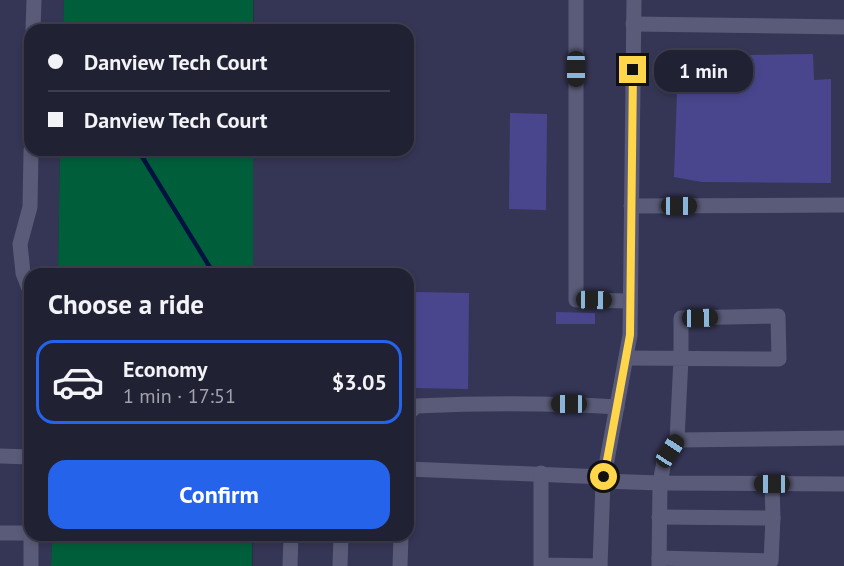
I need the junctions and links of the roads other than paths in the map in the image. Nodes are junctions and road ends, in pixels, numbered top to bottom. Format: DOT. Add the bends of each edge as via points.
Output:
graph roads {
  1 [pos="34,0"];
  2 [pos="576,0"];
  3 [pos="634,0"];
  4 [pos="33,24"];
  5 [pos="633,24"];
  6 [pos="844,27"];
  7 [pos="31,156"];
  8 [pos="844,205"];
  9 [pos="631,206"];
  10 [pos="24,276"];
  11 [pos="630,301"];
  12 [pos="626,358"];
  13 [pos="681,358"];
  14 [pos="617,407"];
  15 [pos="414,408"];
  16 [pos="844,438"];
  17 [pos="677,440"];
  18 [pos="0,456"];
  19 [pos="24,457"];
  20 [pos="414,469"];
  21 [pos="541,473"];
  22 [pos="604,479"];
  23 [pos="660,483"];
  24 [pos="772,484"];
  25 [pos="844,484"];
  26 [pos="659,517"];
  27 [pos="773,518"];
  28 [pos="0,533"];
  29 [pos="24,534"];
  30 [pos="30,541"];
  31 [pos="291,541"];
  32 [pos="340,541"];
  33 [pos="401,541"];
  34 [pos="659,562"];
  35 [pos="31,566"];
  36 [pos="290,566"];
  37 [pos="340,566"];
  38 [pos="400,566"];
  39 [pos="600,566"];
  1 -- 4 [label="street"];
  2 -- 11 [label="street" via="576,300"];
  3 -- 5 [label="street"];
  5 -- 6 [label="street"];
  5 -- 9 [label="street"];
  7 -- 10 [label="street" via="30,207 20,244"];
  8 -- 9 [label="street"];
  9 -- 11 [label="street"];
  11 -- 12 [label="street"];
  12 -- 13 [label="street"];
  12 -- 14 [label="street"];
  13 -- 13 [label="street" via="779,358 778,316 681,318"];
  13 -- 17 [label="street"];
  14 -- 15 [label="street" via="454,404"];
  14 -- 22 [label="street"];
  16 -- 17 [label="street"];
  17 -- 23 [label="street" via="664,462"];
  18 -- 19 [label="street"];
  20 -- 21 [label="street"];
  21 -- 22 [label="street"];
  21 -- 39 [label="street" via="541,565"];
  22 -- 23 [label="street"];
  22 -- 39 [label="street"];
  23 -- 24 [label="street"];
  23 -- 26 [label="street"];
  24 -- 25 [label="street"];
  24 -- 27 [label="street"];
  26 -- 27 [label="street"];
  26 -- 34 [label="street"];
  27 -- 34 [label="street" via="771,561"];
  28 -- 29 [label="street"];
  30 -- 35 [label="street"];
  31 -- 36 [label="street"];
  32 -- 37 [label="street"];
  33 -- 38 [label="street"];
}
